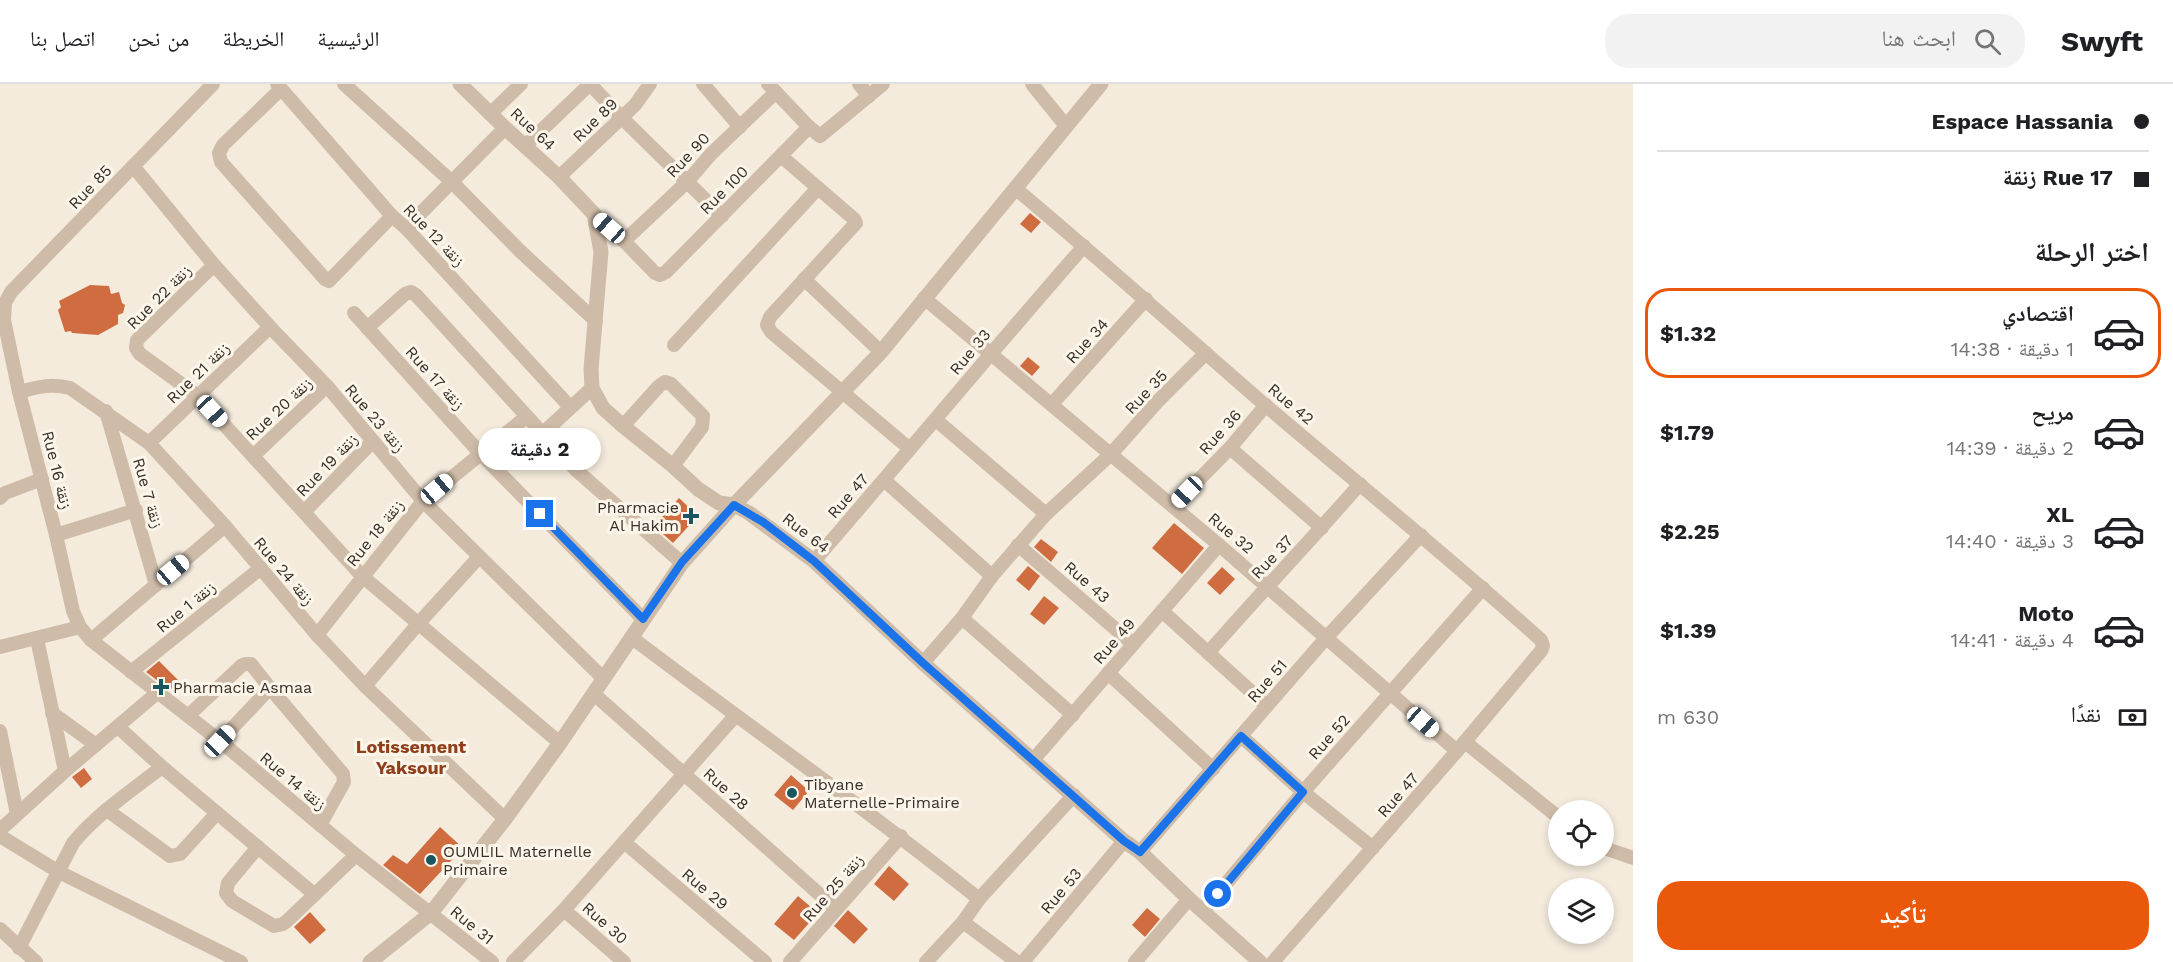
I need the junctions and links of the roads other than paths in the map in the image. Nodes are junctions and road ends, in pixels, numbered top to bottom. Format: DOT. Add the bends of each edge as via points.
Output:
graph roads {
  1 [pos="213,84"];
  2 [pos="344,84"];
  3 [pos="460,84"];
  4 [pos="520,84"];
  5 [pos="590,84"];
  6 [pos="650,84"];
  7 [pos="703,84"];
  8 [pos="858,84"];
  9 [pos="883,84"];
  10 [pos="1032,84"];
  11 [pos="1101,84"];
  12 [pos="279,87"];
  13 [pos="772,88"];
  14 [pos="869,96"];
  15 [pos="490,114"];
  16 [pos="621,118"];
  17 [pos="1066,126"];
  18 [pos="740,127"];
  19 [pos="505,128"];
  20 [pos="815,131"];
  21 [pos="525,146"];
  22 [pos="781,156"];
  23 [pos="133,166"];
  24 [pos="559,177"];
  25 [pos="451,181"];
  26 [pos="687,182"];
  27 [pos="818,188"];
  28 [pos="1015,189"];
  29 [pos="594,214"];
  30 [pos="392,216"];
  31 [pos="722,216"];
  32 [pos="406,228"];
  33 [pos="624,241"];
  34 [pos="1084,246"];
  35 [pos="214,265"];
  36 [pos="804,279"];
  37 [pos="924,298"];
  38 [pos="1146,299"];
  39 [pos="354,313"];
  40 [pos="4,320"];
  41 [pos="596,321"];
  42 [pos="270,327"];
  43 [pos="367,328"];
  44 [pos="674,345"];
  45 [pos="881,352"];
  46 [pos="990,353"];
  47 [pos="1206,353"];
  48 [pos="327,386"];
  49 [pos="592,388"];
  50 [pos="843,391"];
  51 [pos="19,392"];
  52 [pos="198,396"];
  53 [pos="1052,404"];
  54 [pos="1266,405"];
  55 [pos="570,407"];
  56 [pos="106,411"];
  57 [pos="526,417"];
  58 [pos="936,420"];
  59 [pos="623,426"];
  60 [pos="542,434"];
  61 [pos="373,441"];
  62 [pos="149,443"];
  63 [pos="1230,448"];
  64 [pos="910,449"];
  65 [pos="480,453"];
  66 [pos="1111,454"];
  67 [pos="254,456"];
  68 [pos="673,466"];
  69 [pos="42,479"];
  70 [pos="884,480"];
  71 [pos="1360,484"];
  72 [pos="0,498"];
  73 [pos="423,501"];
  74 [pos="734,505"];
  75 [pos="1173,507"];
  76 [pos="136,510"];
  77 [pos="304,512"];
  78 [pos="1046,514"];
  79 [pos="225,526"];
  80 [pos="1322,528"];
  81 [pos="56,535"];
  82 [pos="1421,535"];
  83 [pos="1018,544"];
  84 [pos="1219,545"];
  85 [pos="479,557"];
  86 [pos="814,561"];
  87 [pos="682,562"];
  88 [pos="261,568"];
  89 [pos="362,576"];
  90 [pos="992,576"];
  91 [pos="156,585"];
  92 [pos="1266,586"];
  93 [pos="1483,588"];
  94 [pos="1162,611"];
  95 [pos="962,618"];
  96 [pos="643,619"];
  97 [pos="418,624"];
  98 [pos="80,627"];
  99 [pos="317,635"];
  100 [pos="631,637"];
  101 [pos="1326,638"];
  102 [pos="37,639"];
  103 [pos="92,640"];
  104 [pos="1133,644"];
  105 [pos="1544,646"];
  106 [pos="0,647"];
  107 [pos="1208,653"];
  108 [pos="923,663"];
  109 [pos="131,672"];
  110 [pos="1108,673"];
  111 [pos="604,679"];
  112 [pos="365,686"];
  113 [pos="270,688"];
  114 [pos="1389,692"];
  115 [pos="158,693"];
  116 [pos="594,694"];
  117 [pos="1267,706"];
  118 [pos="52,713"];
  119 [pos="1073,715"];
  120 [pos="188,716"];
  121 [pos="735,716"];
  122 [pos="118,728"];
  123 [pos="0,730"];
  124 [pos="1241,736"];
  125 [pos="220,741"];
  126 [pos="560,743"];
  127 [pos="96,745"];
  128 [pos="1461,746"];
  129 [pos="1034,759"];
  130 [pos="162,767"];
  131 [pos="1213,769"];
  132 [pos="65,771"];
  133 [pos="684,774"];
  134 [pos="1303,792"];
  135 [pos="1074,795"];
  136 [pos="107,810"];
  137 [pos="1548,810"];
  138 [pos="217,813"];
  139 [pos="17,814"];
  140 [pos="505,819"];
  141 [pos="320,825"];
  142 [pos="0,830"];
  143 [pos="0,836"];
  144 [pos="901,836"];
  145 [pos="1124,841"];
  146 [pos="624,842"];
  147 [pos="258,847"];
  148 [pos="1373,848"];
  149 [pos="1614,851"];
  150 [pos="1140,852"];
  151 [pos="356,855"];
  152 [pos="1633,858"];
  153 [pos="59,872"];
  154 [pos="314,894"];
  155 [pos="979,899"];
  156 [pos="1189,899"];
  157 [pos="836,909"];
  158 [pos="564,910"];
  159 [pos="1203,911"];
  160 [pos="431,913"];
  161 [pos="963,922"];
  162 [pos="0,929"];
  163 [pos="19,948"];
  164 [pos="36,962"];
  165 [pos="241,962"];
  166 [pos="370,962"];
  167 [pos="492,962"];
  168 [pos="513,962"];
  169 [pos="624,962"];
  170 [pos="765,962"];
  171 [pos="790,962"];
  172 [pos="926,962"];
  173 [pos="1017,962"];
  174 [pos="1023,962"];
  175 [pos="1136,962"];
  176 [pos="1260,962"];
  177 [pos="1273,962"];
  1 -- 23 [label="street, Rue 85"];
  2 -- 25 [label="street"];
  3 -- 15 [label="street, Rue 64"];
  4 -- 15 [label="street"];
  5 -- 16 [label="street"];
  5 -- 21 [label="street"];
  6 -- 16 [label="street, Rue 89"];
  7 -- 18 [label="street"];
  8 -- 14 [label="street"];
  9 -- 14 [label="street, Rue 100"];
  10 -- 17 [label="street"];
  11 -- 17 [label="street"];
  12 -- 30 [label="street, Rue 12 زنقة"];
  12 -- 30 [label="street" via="223,145 219,153 228,170 329,281"];
  13 -- 18 [label="street, Rue 90"];
  13 -- 20 [label="street"];
  14 -- 20 [label="street, Rue 100"];
  15 -- 19 [label="street, Rue 64"];
  16 -- 24 [label="street, Rue 89"];
  16 -- 26 [label="street"];
  17 -- 28 [label="street"];
  18 -- 26 [label="street, Rue 90"];
  19 -- 21 [label="street, Rue 64"];
  19 -- 25 [label="street"];
  20 -- 22 [label="street, Rue 100"];
  21 -- 24 [label="street, Rue 64"];
  22 -- 27 [label="street"];
  22 -- 31 [label="street, Rue 100"];
  23 -- 35 [label="street, Rue 23 زنقة"];
  23 -- 40 [label="street, Rue 85" via="11,292 5,303"];
  24 -- 29 [label="street, Rue 64"];
  25 -- 32 [label="street"];
  25 -- 41 [label="street"];
  26 -- 31 [label="street"];
  26 -- 33 [label="street, Rue 90"];
  27 -- 36 [label="street" via="856,223"];
  27 -- 44 [label="street"];
  28 -- 34 [label="street, Rue 42"];
  28 -- 37 [label="street"];
  29 -- 33 [label="street"];
  29 -- 41 [label="street" via="601,252"];
  30 -- 32 [label="street, Rue 12 زنقة"];
  31 -- 33 [label="street, Rue 100" via="660,276"];
  32 -- 55 [label="street, Rue 12 زنقة"];
  34 -- 38 [label="street, Rue 42"];
  34 -- 46 [label="street, Rue 33"];
  35 -- 42 [label="street, Rue 23 زنقة"];
  35 -- 52 [label="street, Rue 22 زنقة" via="136,340 140,354"];
  36 -- 45 [label="street"];
  36 -- 50 [label="street" via="767,325"];
  37 -- 45 [label="street"];
  37 -- 46 [label="street, Rue 32"];
  38 -- 47 [label="street, Rue 42"];
  38 -- 53 [label="street, Rue 34"];
  39 -- 43 [label="street, Rue 17 زنقة"];
  40 -- 51 [label="street, Rue 16 زنقة"];
  41 -- 49 [label="street"];
  42 -- 48 [label="street, Rue 23 زنقة"];
  42 -- 52 [label="street, Rue 21 زنقة"];
  43 -- 57 [label="street" via="411,292"];
  43 -- 65 [label="street, Rue 17 زنقة"];
  45 -- 50 [label="street"];
  46 -- 53 [label="street, Rue 32"];
  46 -- 58 [label="street, Rue 33"];
  47 -- 54 [label="street, Rue 42"];
  47 -- 66 [label="street, Rue 35"];
  48 -- 61 [label="street, Rue 23 زنقة"];
  48 -- 67 [label="street, Rue 20 زنقة"];
  49 -- 55 [label="street"];
  49 -- 59 [label="street, Rue 64" via="603,408"];
  50 -- 64 [label="street"];
  50 -- 74 [label="street"];
  51 -- 56 [label="street, Rue 24 زنقة" via="57,384"];
  51 -- 69 [label="street, Rue 16 زنقة"];
  52 -- 62 [label="street, Rue 21 زنقة"];
  52 -- 67 [label="street"];
  53 -- 66 [label="street, Rue 32"];
  54 -- 63 [label="street, Rue 36"];
  54 -- 71 [label="street, Rue 42"];
  55 -- 60 [label="street"];
  56 -- 62 [label="street, Rue 24 زنقة"];
  56 -- 76 [label="street, Rue 7 زنقة"];
  57 -- 60 [label="street"];
  57 -- 65 [label="street, Rue 18 زنقة"];
  58 -- 64 [label="street, Rue 33"];
  58 -- 78 [label="street"];
  59 -- 68 [label="street, Rue 64"];
  59 -- 68 [label="street" via="659,386 671,384 704,421"];
  60 -- 87 [label="street" via="576,470"];
  61 -- 73 [label="street, Rue 23 زنقة"];
  61 -- 77 [label="street, Rue 19 زنقة"];
  62 -- 79 [label="street, Rue 24 زنقة"];
  63 -- 75 [label="street, Rue 36"];
  63 -- 80 [label="street"];
  64 -- 70 [label="street, Rue 33"];
  65 -- 73 [label="street, Rue 18 زنقة"];
  65 -- 96 [label="street, Rue 17 زنقة"];
  66 -- 75 [label="street, Rue 32"];
  66 -- 78 [label="street, Rue 35"];
  67 -- 77 [label="street"];
  68 -- 74 [label="street, Rue 64" via="709,496"];
  69 -- 72 [label="street"];
  69 -- 81 [label="street, Rue 16 زنقة"];
  70 -- 86 [label="street, Rue 47"];
  70 -- 90 [label="street"];
  71 -- 80 [label="street, Rue 37"];
  71 -- 82 [label="street, Rue 42"];
  73 -- 85 [label="street, Rue 23 زنقة"];
  73 -- 89 [label="street, Rue 18 زنقة"];
  74 -- 86 [label="street, Rue 64"];
  74 -- 87 [label="street"];
  75 -- 84 [label="street, Rue 32"];
  76 -- 81 [label="street"];
  76 -- 91 [label="street, Rue 7 زنقة"];
  77 -- 89 [label="street"];
  78 -- 83 [label="street, Rue 35"];
  79 -- 88 [label="street, Rue 24 زنقة"];
  79 -- 91 [label="street"];
  80 -- 92 [label="street, Rue 37"];
  81 -- 98 [label="street, Rue 16 زنقة"];
  82 -- 93 [label="street, Rue 42"];
  82 -- 101 [label="street, Rue 51"];
  83 -- 90 [label="street, Rue 35"];
  83 -- 104 [label="street, Rue 43"];
  84 -- 92 [label="street, Rue 32"];
  84 -- 94 [label="street, Rue 49"];
  85 -- 97 [label="street"];
  85 -- 111 [label="street, Rue 23 زنقة"];
  86 -- 108 [label="street, Rue 64"];
  87 -- 96 [label="street"];
  88 -- 99 [label="street, Rue 24 زنقة"];
  88 -- 109 [label="street, Rue 1 زنقة"];
  89 -- 97 [label="street"];
  89 -- 99 [label="street, Rue 18 زنقة"];
  90 -- 95 [label="street, Rue 35"];
  91 -- 103 [label="street"];
  92 -- 101 [label="street, Rue 32"];
  92 -- 107 [label="street, Rue 37"];
  93 -- 105 [label="street, Rue 42"];
  93 -- 114 [label="street, Rue 52"];
  94 -- 104 [label="street, Rue 49"];
  94 -- 107 [label="street"];
  95 -- 108 [label="street, Rue 35"];
  95 -- 119 [label="street"];
  96 -- 100 [label="street"];
  97 -- 112 [label="street"];
  97 -- 126 [label="street"];
  98 -- 102 [label="street"];
  98 -- 103 [label="street, Rue 14 زنقة"];
  99 -- 112 [label="street, Rue 24 زنقة"];
  100 -- 111 [label="street"];
  100 -- 121 [label="street"];
  101 -- 114 [label="street, Rue 32"];
  101 -- 117 [label="street, Rue 51"];
  102 -- 106 [label="street"];
  102 -- 118 [label="street"];
  103 -- 109 [label="street, Rue 14 زنقة"];
  104 -- 110 [label="street, Rue 49"];
  105 -- 128 [label="street, Rue 47"];
  107 -- 117 [label="street"];
  108 -- 129 [label="street, Rue 64"];
  109 -- 115 [label="street, Rue 14 زنقة"];
  110 -- 119 [label="street, Rue 49"];
  110 -- 131 [label="street"];
  111 -- 116 [label="street"];
  112 -- 140 [label="street, Rue 24 زنقة"];
  113 -- 120 [label="street" via="251,664 245,664"];
  113 -- 125 [label="street"];
  113 -- 141 [label="street" via="343,774 344,782"];
  114 -- 128 [label="street, Rue 32"];
  114 -- 134 [label="street, Rue 52"];
  115 -- 120 [label="street, Rue 14 زنقة"];
  115 -- 122 [label="street"];
  116 -- 126 [label="street"];
  116 -- 133 [label="street, Rue 28"];
  117 -- 124 [label="street, Rue 51"];
  118 -- 127 [label="street"];
  118 -- 132 [label="street"];
  119 -- 129 [label="street, Rue 49"];
  120 -- 125 [label="street, Rue 14 زنقة"];
  121 -- 133 [label="street"];
  121 -- 144 [label="street"];
  122 -- 127 [label="street"];
  122 -- 130 [label="street"];
  123 -- 139 [label="street"];
  124 -- 131 [label="street, Rue 51"];
  124 -- 134 [label="street"];
  125 -- 141 [label="street, Rue 14 زنقة"];
  126 -- 140 [label="street"];
  127 -- 132 [label="street"];
  128 -- 137 [label="street, Rue 32"];
  128 -- 148 [label="street, Rue 47"];
  129 -- 135 [label="street, Rue 64"];
  130 -- 136 [label="street"];
  130 -- 138 [label="street"];
  131 -- 150 [label="street, Rue 51"];
  132 -- 139 [label="street"];
  133 -- 146 [label="street"];
  133 -- 157 [label="street, Rue 28"];
  134 -- 148 [label="street"];
  134 -- 159 [label="street, Rue 52"];
  135 -- 145 [label="street, Rue 64"];
  135 -- 155 [label="street"];
  136 -- 138 [label="street" via="170,856 180,854"];
  136 -- 153 [label="street" via="73,843"];
  138 -- 147 [label="street"];
  139 -- 142 [label="street"];
  140 -- 160 [label="street"];
  141 -- 151 [label="street, Rue 14 زنقة"];
  143 -- 153 [label="street"];
  144 -- 155 [label="street"];
  144 -- 157 [label="street, Rue 25 زنقة"];
  145 -- 150 [label="street, Rue 64"];
  145 -- 174 [label="street, Rue 53"];
  146 -- 158 [label="street"];
  146 -- 170 [label="street, Rue 29"];
  147 -- 154 [label="street"];
  147 -- 154 [label="street" via="225,888 232,901 278,926"];
  148 -- 177 [label="street, Rue 47"];
  149 -- 152 [label="street"];
  150 -- 156 [label="street, Rue 64"];
  151 -- 154 [label="street"];
  151 -- 160 [label="street, Rue 14 زنقة"];
  153 -- 163 [label="street"];
  153 -- 165 [label="street"];
  155 -- 161 [label="street"];
  156 -- 159 [label="street, Rue 64"];
  156 -- 175 [label="street"];
  157 -- 171 [label="street, Rue 25 زنقة"];
  158 -- 168 [label="street"];
  158 -- 169 [label="street, Rue 30"];
  159 -- 176 [label="street, Rue 64"];
  160 -- 166 [label="street"];
  160 -- 167 [label="street, Rue 31"];
  161 -- 172 [label="street"];
  161 -- 173 [label="street"];
  162 -- 163 [label="street"];
  163 -- 164 [label="street"];
}
